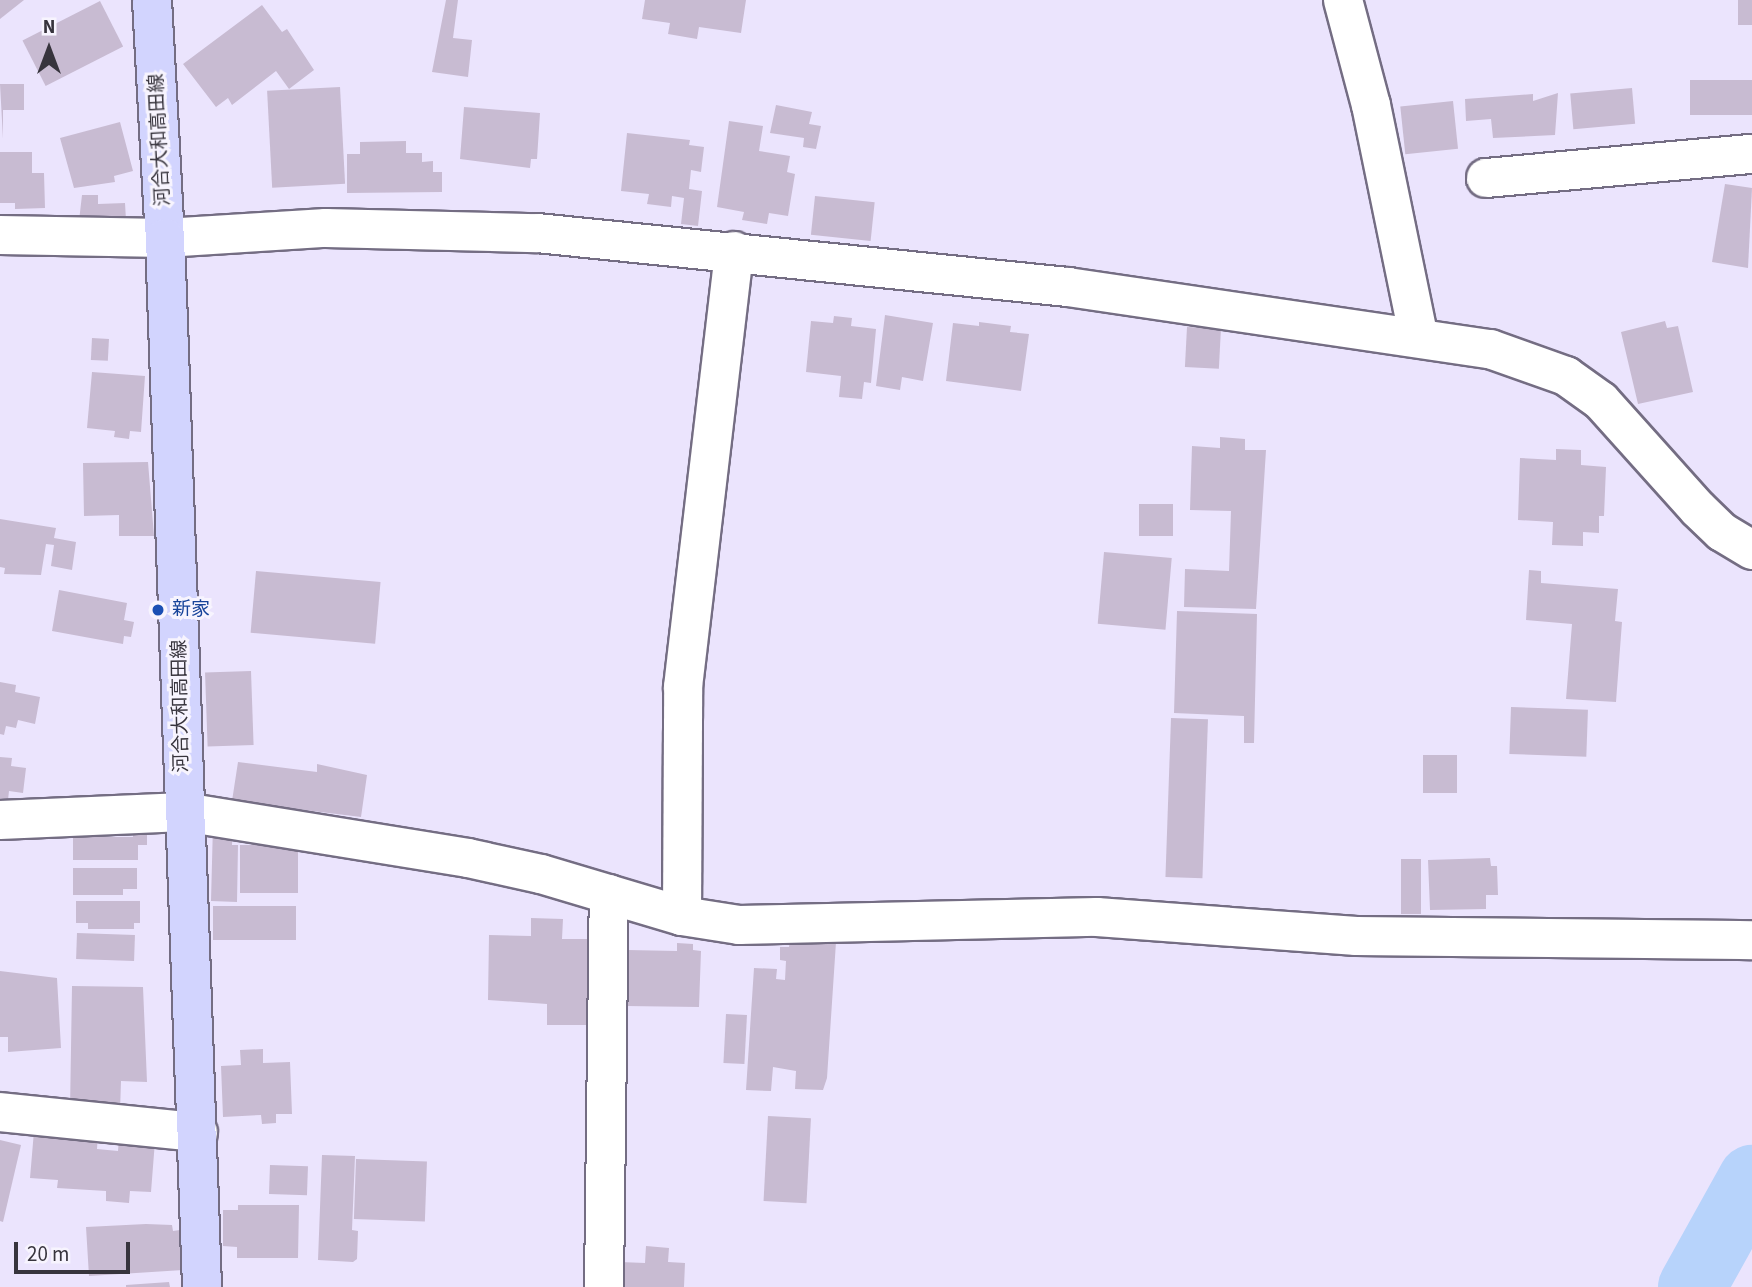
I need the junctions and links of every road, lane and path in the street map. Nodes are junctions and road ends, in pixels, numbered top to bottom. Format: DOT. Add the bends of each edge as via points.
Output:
graph roads {
  1 [pos="152,0"];
  2 [pos="1343,0"];
  3 [pos="1752,154"];
  4 [pos="1486,178"];
  5 [pos="0,235"];
  6 [pos="165,239"];
  7 [pos="734,251"];
  8 [pos="1419,338"];
  9 [pos="1752,550"];
  10 [pos="184,812"];
  11 [pos="0,820"];
  12 [pos="609,894"];
  13 [pos="682,916"];
  14 [pos="1752,940"];
  15 [pos="0,1112"];
  16 [pos="198,1132"];
  17 [pos="202,1287"];
  18 [pos="604,1287"];
  1 -- 6 [label="main road, 河合大和高田線"];
  2 -- 8 [label="street" via="1371,105"];
  3 -- 4 [label="street"];
  5 -- 6 [label="street"];
  6 -- 7 [label="street" via="326,228 428,229"];
  6 -- 10 [label="main road, 河合大和高田線"];
  7 -- 8 [label="street" via="1055,285"];
  7 -- 13 [label="street" via="683,687"];
  8 -- 9 [label="street" via="1490,349 1566,376 1601,401 1632,432 1714,525"];
  10 -- 11 [label="street"];
  10 -- 12 [label="street" via="468,858"];
  10 -- 16 [label="main road, 河合大和高田線"];
  12 -- 13 [label="street"];
  12 -- 18 [label="street"];
  13 -- 14 [label="street" via="739,925 803,927 1097,917 1356,936"];
  15 -- 16 [label="street"];
  16 -- 17 [label="main road, 河合大和高田線"];
}
